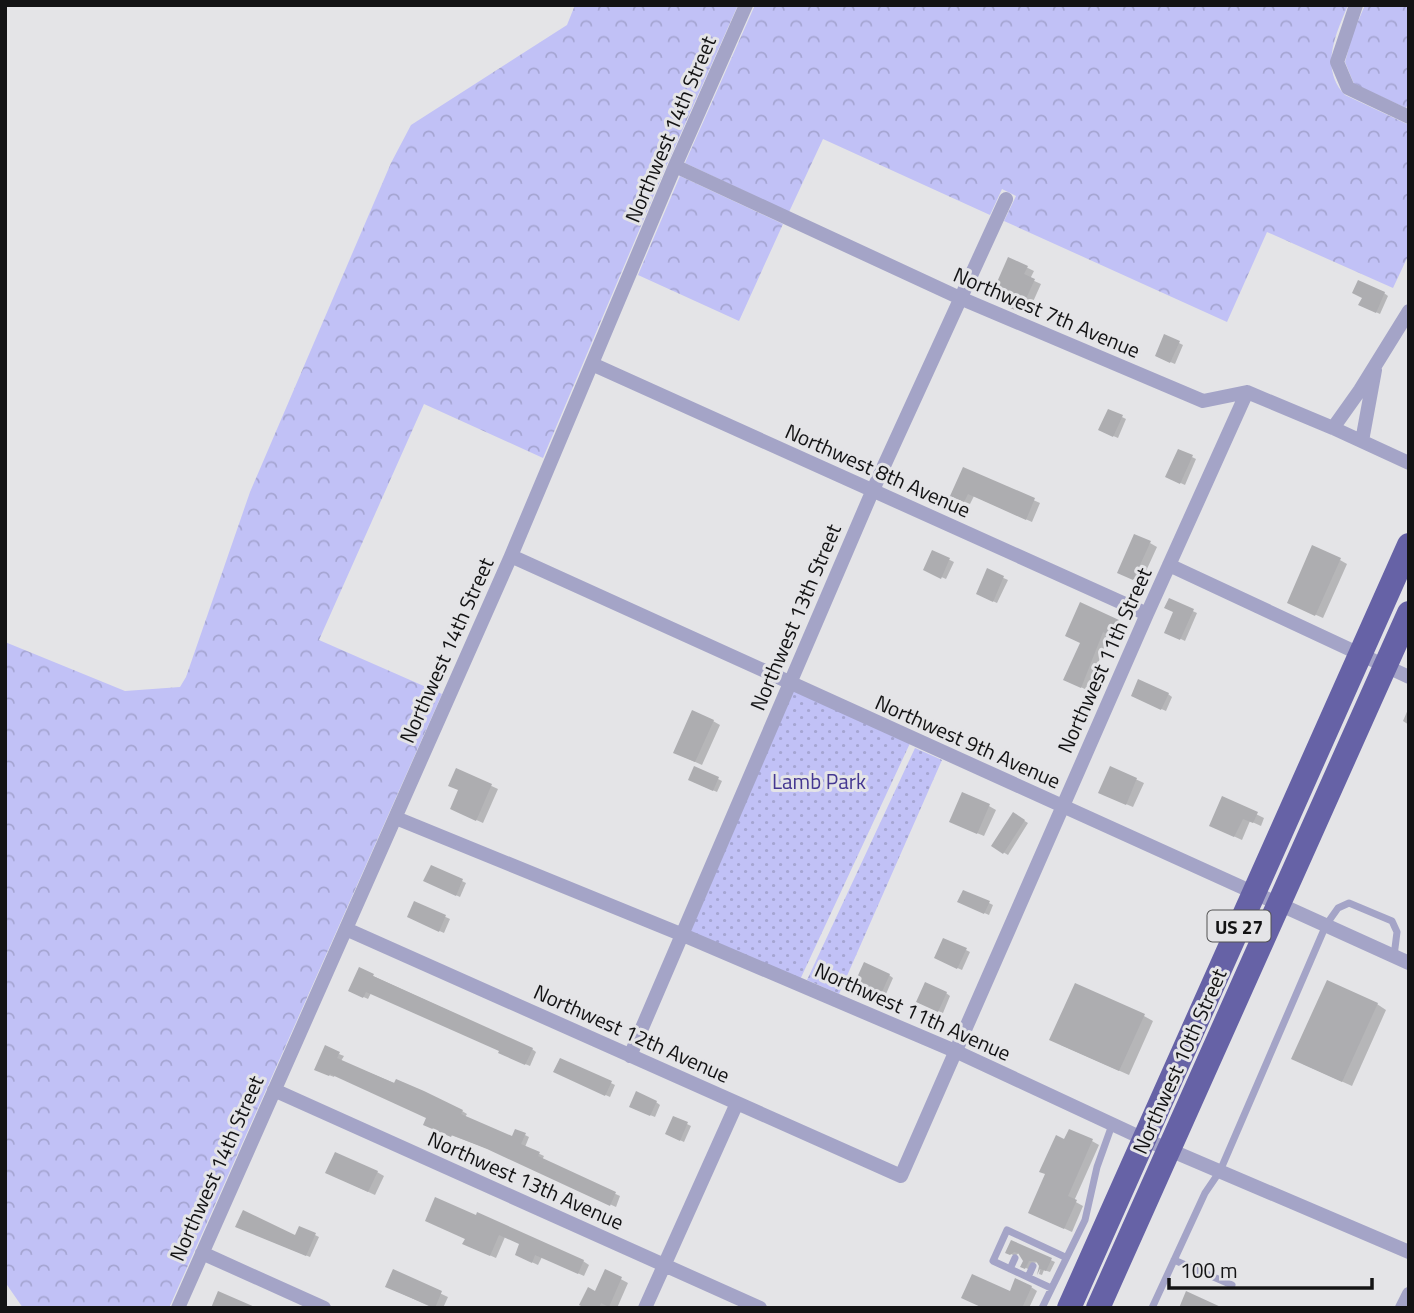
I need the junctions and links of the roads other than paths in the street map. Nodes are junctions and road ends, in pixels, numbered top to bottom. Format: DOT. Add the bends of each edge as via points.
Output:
graph roads {
  1 [pos="746,5"];
  2 [pos="1356,5"];
  3 [pos="1409,117"];
  4 [pos="675,166"];
  5 [pos="1006,199"];
  6 [pos="960,298"];
  7 [pos="1409,311"];
  8 [pos="1376,363"];
  9 [pos="592,364"];
  10 [pos="1247,392"];
  11 [pos="1333,428"];
  12 [pos="1362,441"];
  13 [pos="1409,463"];
  14 [pos="872,492"];
  15 [pos="1409,545"];
  16 [pos="510,556"];
  17 [pos="1170,565"];
  18 [pos="1409,613"];
  19 [pos="1147,614"];
  20 [pos="1360,654"];
  21 [pos="1384,665"];
  22 [pos="1409,677"];
  23 [pos="789,684"];
  24 [pos="1062,806"];
  25 [pos="396,818"];
  26 [pos="1254,892"];
  27 [pos="1278,903"];
  28 [pos="1326,925"];
  29 [pos="346,929"];
  30 [pos="683,935"];
  31 [pos="1394,956"];
  32 [pos="1409,963"];
  33 [pos="955,1051"];
  34 [pos="630,1056"];
  35 [pos="274,1090"];
  36 [pos="737,1103"];
  37 [pos="1112,1124"];
  38 [pos="1144,1139"];
  39 [pos="1169,1149"];
  40 [pos="1220,1171"];
  41 [pos="901,1176"];
  42 [pos="1091,1197"];
  43 [pos="1114,1207"];
  44 [pos="1084,1246"];
  45 [pos="1409,1252"];
  46 [pos="202,1253"];
  47 [pos="1065,1256"];
  48 [pos="1015,1258"];
  49 [pos="1174,1259"];
  50 [pos="664,1265"];
  51 [pos="1033,1266"];
  52 [pos="1010,1269"];
  53 [pos="1028,1277"];
  54 [pos="1068,1279"];
  55 [pos="1232,1285"];
  56 [pos="1051,1288"];
  57 [pos="1409,1294"];
  58 [pos="178,1308"];
  59 [pos="324,1308"];
  60 [pos="645,1308"];
  61 [pos="761,1308"];
  62 [pos="1042,1308"];
  63 [pos="1069,1308"];
  64 [pos="1098,1308"];
  65 [pos="1152,1308"];
  66 [pos="1402,1308"];
  1 -- 4 [label="street, Northwest 14th Street"];
  2 -- 3 [label="street" via="1337,62 1348,88"];
  4 -- 6 [label="street, Northwest 7th Avenue"];
  4 -- 9 [label="street, Northwest 14th Street"];
  5 -- 6 [label="street, Northwest 13th Street"];
  6 -- 10 [label="street, Northwest 7th Avenue" via="1203,401"];
  6 -- 14 [label="street, Northwest 13th Street"];
  7 -- 8 [label="street"];
  8 -- 11 [label="street"];
  8 -- 12 [label="street"];
  9 -- 14 [label="street, Northwest 8th Avenue"];
  9 -- 16 [label="street, Northwest 14th Street"];
  10 -- 11 [label="street"];
  10 -- 17 [label="street, Northwest 11th Street"];
  11 -- 12 [label="street"];
  12 -- 13 [label="street"];
  14 -- 19 [label="street, Northwest 8th Avenue"];
  14 -- 23 [label="street, Northwest 13th Street"];
  15 -- 20 [label="highway, Northwest 10th Street / US 27"];
  16 -- 23 [label="street, Northwest 9th Avenue"];
  16 -- 25 [label="street, Northwest 14th Street"];
  17 -- 19 [label="street, Northwest 11th Street"];
  17 -- 20 [label="street"];
  18 -- 21 [label="highway, Northwest 10th Street / US 27"];
  19 -- 24 [label="street, Northwest 11th Street"];
  20 -- 21 [label="street"];
  20 -- 26 [label="highway, Northwest 10th Street / US 27"];
  21 -- 22 [label="street"];
  21 -- 27 [label="highway, Northwest 10th Street / US 27"];
  23 -- 24 [label="street, Northwest 9th Avenue"];
  23 -- 30 [label="street, Northwest 13th Street"];
  24 -- 26 [label="street, Northwest 9th Avenue"];
  24 -- 33 [label="street, Northwest 11th Street"];
  25 -- 29 [label="street, Northwest 14th Street"];
  25 -- 30 [label="street, Northwest 11th Avenue"];
  26 -- 27 [label="street, Northwest 9th Avenue"];
  26 -- 38 [label="highway, Northwest 10th Street / US 27"];
  27 -- 28 [label="street, Northwest 9th Avenue"];
  27 -- 39 [label="highway, Northwest 10th Street / US 27"];
  28 -- 31 [label="street, Northwest 9th Avenue"];
  28 -- 31 [label="lane" via="1338,908 1349,903 1392,921 1397,932"];
  28 -- 40 [label="lane"];
  29 -- 34 [label="street, Northwest 12th Avenue"];
  29 -- 35 [label="street, Northwest 14th Street"];
  30 -- 33 [label="street, Northwest 11th Avenue"];
  30 -- 34 [label="street, Northwest 13th Street"];
  31 -- 32 [label="street, Northwest 9th Avenue"];
  33 -- 37 [label="street, Northwest 11th Avenue"];
  33 -- 41 [label="street, Northwest 11th Street"];
  34 -- 36 [label="street, Northwest 12th Avenue"];
  35 -- 46 [label="street, Northwest 14th Street"];
  35 -- 50 [label="street, Northwest 13th Avenue"];
  36 -- 41 [label="street, Northwest 12th Avenue"];
  36 -- 50 [label="street"];
  37 -- 38 [label="street, Northwest 11th Avenue"];
  37 -- 42 [label="lane"];
  38 -- 39 [label="street, Northwest 11th Avenue"];
  38 -- 43 [label="highway, Northwest 10th Street / US 27"];
  39 -- 40 [label="street, Northwest 11th Avenue"];
  39 -- 64 [label="highway, Northwest 10th Street / US 27"];
  40 -- 45 [label="street, Northwest 11th Avenue"];
  40 -- 49 [label="lane"];
  42 -- 43 [label="lane"];
  42 -- 44 [label="lane"];
  43 -- 44 [label="highway, Northwest 10th Street / US 27"];
  44 -- 47 [label="lane"];
  44 -- 54 [label="highway, Northwest 10th Street / US 27"];
  46 -- 58 [label="street, Northwest 14th Street"];
  46 -- 59 [label="street"];
  47 -- 52 [label="lane" via="1040,1249 1007,1230 993,1261"];
  47 -- 54 [label="lane"];
  48 -- 52 [label="lane"];
  49 -- 55 [label="lane"];
  49 -- 65 [label="lane"];
  50 -- 60 [label="street"];
  50 -- 61 [label="street, Northwest 13th Avenue"];
  51 -- 53 [label="lane"];
  52 -- 53 [label="lane"];
  53 -- 56 [label="lane"];
  54 -- 56 [label="lane"];
  54 -- 63 [label="highway, Northwest 10th Street / US 27"];
  56 -- 62 [label="lane"];
  57 -- 66 [label="street"];
}
